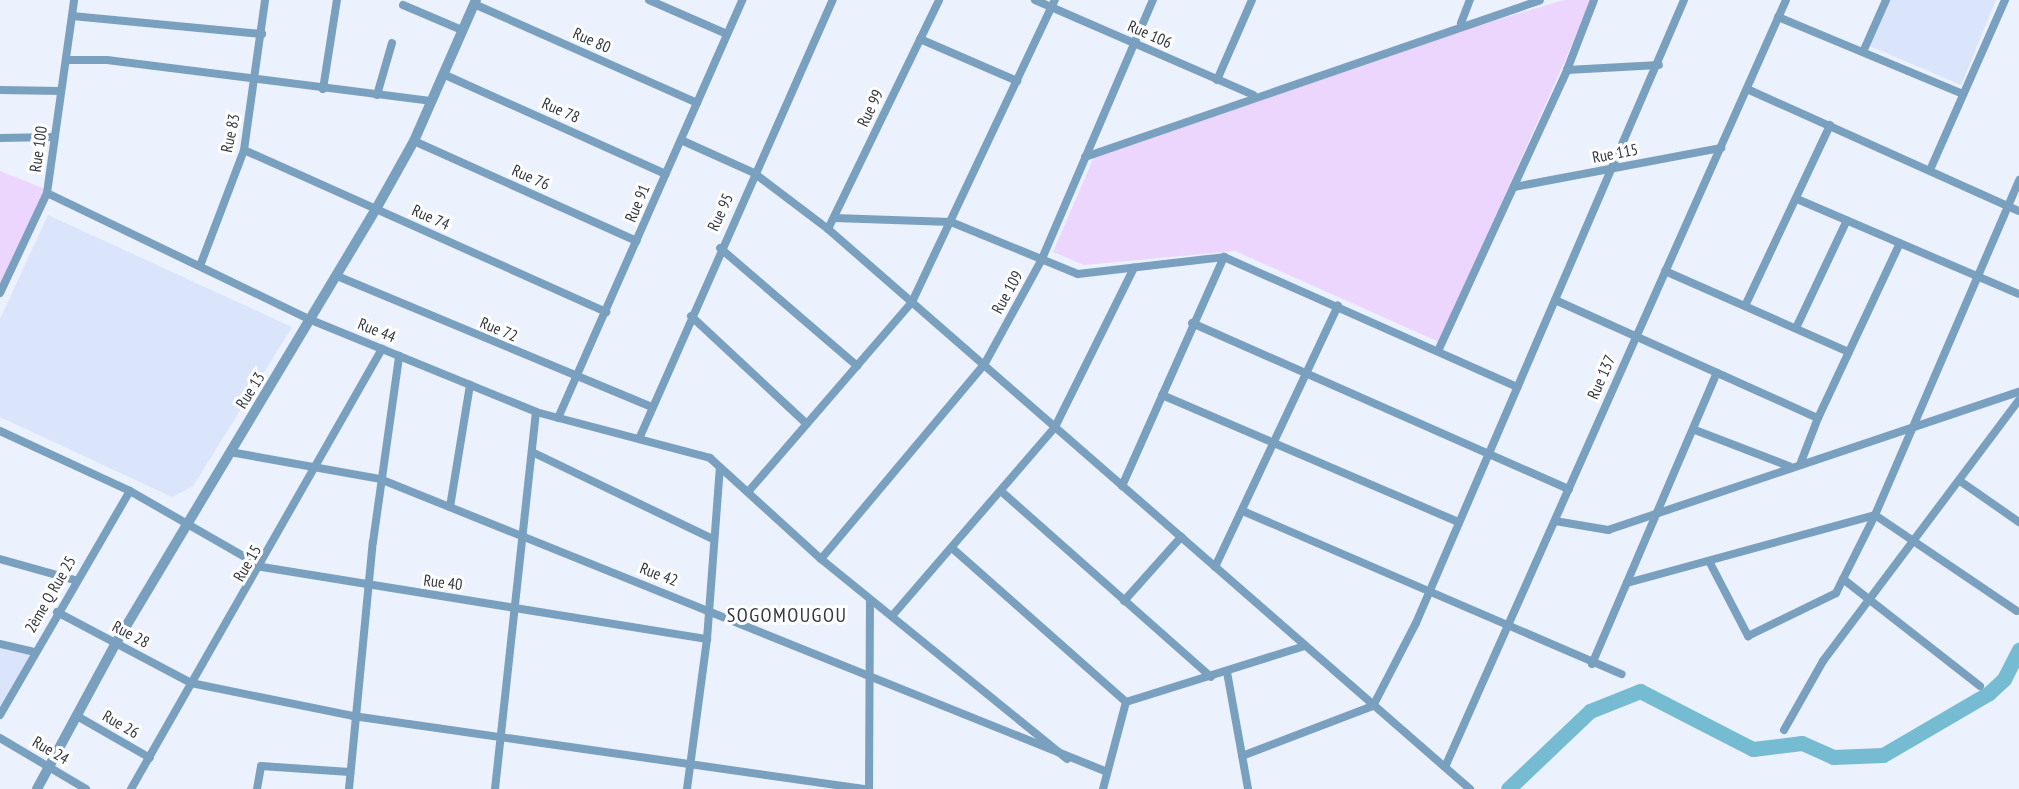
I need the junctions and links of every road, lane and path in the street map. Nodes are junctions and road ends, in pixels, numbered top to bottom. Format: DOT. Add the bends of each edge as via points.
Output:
graph roads {
  1 [pos="74,0"];
  2 [pos="266,0"];
  3 [pos="336,0"];
  4 [pos="649,0"];
  5 [pos="742,0"];
  6 [pos="833,0"];
  7 [pos="939,0"];
  8 [pos="1035,0"];
  9 [pos="1153,0"];
  10 [pos="1252,0"];
  11 [pos="1470,0"];
  12 [pos="1539,0"];
  13 [pos="1594,0"];
  14 [pos="1684,0"];
  15 [pos="1786,0"];
  16 [pos="1886,0"];
  17 [pos="2005,0"];
  18 [pos="475,2"];
  19 [pos="1054,4"];
  20 [pos="403,5"];
  21 [pos="72,16"];
  22 [pos="1778,17"];
  23 [pos="1461,23"];
  24 [pos="462,30"];
  25 [pos="262,34"];
  26 [pos="727,34"];
  27 [pos="920,39"];
  28 [pos="392,43"];
  29 [pos="1134,43"];
  30 [pos="1863,52"];
  31 [pos="66,60"];
  32 [pos="1659,65"];
  33 [pos="1567,70"];
  34 [pos="443,74"];
  35 [pos="1217,80"];
  36 [pos="255,81"];
  37 [pos="1017,81"];
  38 [pos="322,89"];
  39 [pos="1747,89"];
  40 [pos="0,90"];
  41 [pos="61,91"];
  42 [pos="1964,93"];
  43 [pos="377,95"];
  44 [pos="1253,95"];
  45 [pos="430,101"];
  46 [pos="697,103"];
  47 [pos="1830,125"];
  48 [pos="54,137"];
  49 [pos="0,138"];
  50 [pos="681,140"];
  51 [pos="414,141"];
  52 [pos="1721,148"];
  53 [pos="244,150"];
  54 [pos="1085,157"];
  55 [pos="1613,169"];
  56 [pos="1929,170"];
  57 [pos="666,174"];
  58 [pos="754,174"];
  59 [pos="2019,180"];
  60 [pos="1514,187"];
  61 [pos="46,193"];
  62 [pos="1797,199"];
  63 [pos="2007,205"];
  64 [pos="376,209"];
  65 [pos="2019,211"];
  66 [pos="834,218"];
  67 [pos="1847,220"];
  68 [pos="951,222"];
  69 [pos="828,229"];
  70 [pos="637,241"];
  71 [pos="1900,243"];
  72 [pos="720,248"];
  73 [pos="1224,257"];
  74 [pos="1041,261"];
  75 [pos="200,266"];
  76 [pos="1134,268"];
  77 [pos="1665,272"];
  78 [pos="337,276"];
  79 [pos="1978,276"];
  80 [pos="0,293"];
  81 [pos="2019,294"];
  82 [pos="1555,300"];
  83 [pos="912,302"];
  84 [pos="1338,306"];
  85 [pos="1745,306"];
  86 [pos="606,312"];
  87 [pos="691,316"];
  88 [pos="311,320"];
  89 [pos="1192,322"];
  90 [pos="1796,328"];
  91 [pos="1636,336"];
  92 [pos="382,349"];
  93 [pos="1438,351"];
  94 [pos="1849,352"];
  95 [pos="399,356"];
  96 [pos="984,365"];
  97 [pos="857,366"];
  98 [pos="1717,373"];
  99 [pos="1307,374"];
  100 [pos="577,378"];
  101 [pos="470,385"];
  102 [pos="1517,387"];
  103 [pos="2019,392"];
  104 [pos="1162,395"];
  105 [pos="2019,400"];
  106 [pos="652,407"];
  107 [pos="537,412"];
  108 [pos="558,418"];
  109 [pos="1818,418"];
  110 [pos="807,423"];
  111 [pos="1055,427"];
  112 [pos="1911,429"];
  113 [pos="1695,430"];
  114 [pos="0,431"];
  115 [pos="639,439"];
  116 [pos="1276,444"];
  117 [pos="230,452"];
  118 [pos="532,452"];
  119 [pos="1488,454"];
  120 [pos="710,458"];
  121 [pos="1801,462"];
  122 [pos="1790,466"];
  123 [pos="720,467"];
  124 [pos="315,468"];
  125 [pos="380,478"];
  126 [pos="1960,481"];
  127 [pos="1122,486"];
  128 [pos="1569,489"];
  129 [pos="130,491"];
  130 [pos="748,492"];
  131 [pos="1002,492"];
  132 [pos="450,507"];
  133 [pos="1245,512"];
  134 [pos="1659,514"];
  135 [pos="1875,515"];
  136 [pos="1555,521"];
  137 [pos="187,522"];
  138 [pos="1459,522"];
  139 [pos="2019,522"];
  140 [pos="523,534"];
  141 [pos="1181,537"];
  142 [pos="713,539"];
  143 [pos="1915,542"];
  144 [pos="952,548"];
  145 [pos="0,559"];
  146 [pos="821,559"];
  147 [pos="1709,561"];
  148 [pos="262,567"];
  149 [pos="1215,567"];
  150 [pos="1843,579"];
  151 [pos="74,580"];
  152 [pos="1627,583"];
  153 [pos="368,588"];
  154 [pos="1428,594"];
  155 [pos="870,600"];
  156 [pos="1124,601"];
  157 [pos="1869,601"];
  158 [pos="515,606"];
  159 [pos="709,609"];
  160 [pos="2017,611"];
  161 [pos="57,612"];
  162 [pos="892,616"];
  163 [pos="1510,625"];
  164 [pos="707,639"];
  165 [pos="116,643"];
  166 [pos="0,644"];
  167 [pos="1305,646"];
  168 [pos="34,652"];
  169 [pos="1592,664"];
  170 [pos="1227,672"];
  171 [pos="1622,674"];
  172 [pos="1210,677"];
  173 [pos="870,679"];
  174 [pos="191,683"];
  175 [pos="1980,686"];
  176 [pos="1126,702"];
  177 [pos="1373,706"];
  178 [pos="0,715"];
  179 [pos="77,716"];
  180 [pos="353,716"];
  181 [pos="1784,730"];
  182 [pos="501,734"];
  183 [pos="0,738"];
  184 [pos="1242,756"];
  185 [pos="150,758"];
  186 [pos="1067,759"];
  187 [pos="692,763"];
  188 [pos="49,766"];
  189 [pos="1445,767"];
  190 [pos="1105,771"];
  191 [pos="350,772"];
  192 [pos="37,789"];
  193 [pos="86,789"];
  194 [pos="131,789"];
  195 [pos="257,789"];
  196 [pos="349,789"];
  197 [pos="495,789"];
  198 [pos="687,789"];
  199 [pos="864,789"];
  200 [pos="869,789"];
  201 [pos="1103,789"];
  202 [pos="1248,789"];
  203 [pos="1470,789"];
  1 -- 21 [label="street, Rue 100"];
  2 -- 25 [label="street, Rue 83"];
  3 -- 38 [label="street"];
  4 -- 26 [label="street"];
  5 -- 26 [label="street, Rue 91"];
  6 -- 58 [label="street, Rue 95"];
  7 -- 27 [label="street, Rue 99"];
  8 -- 19 [label="street, Rue 106"];
  9 -- 29 [label="street, Rue 109"];
  10 -- 35 [label="street"];
  11 -- 23 [label="street"];
  12 -- 23 [label="street"];
  13 -- 33 [label="street"];
  14 -- 32 [label="street"];
  15 -- 22 [label="street, Rue 137"];
  16 -- 30 [label="street"];
  17 -- 42 [label="street"];
  18 -- 24 [label="street, Rue 13"];
  18 -- 46 [label="street, Rue 80"];
  19 -- 29 [label="street, Rue 106"];
  19 -- 37 [label="street"];
  20 -- 24 [label="street"];
  21 -- 25 [label="street"];
  21 -- 31 [label="street, Rue 100"];
  22 -- 30 [label="street"];
  22 -- 39 [label="street, Rue 137"];
  23 -- 44 [label="street"];
  24 -- 34 [label="street, Rue 13"];
  25 -- 36 [label="street, Rue 83"];
  26 -- 46 [label="street, Rue 91"];
  27 -- 37 [label="street"];
  27 -- 66 [label="street, Rue 99"];
  28 -- 43 [label="street"];
  29 -- 35 [label="street, Rue 106"];
  29 -- 54 [label="street, Rue 109"];
  30 -- 42 [label="street"];
  31 -- 36 [label="street" via="107,60"];
  31 -- 41 [label="street, Rue 100"];
  32 -- 33 [label="street"];
  32 -- 55 [label="street"];
  33 -- 60 [label="street"];
  34 -- 45 [label="street, Rue 13"];
  34 -- 57 [label="street, Rue 78"];
  35 -- 44 [label="street, Rue 106"];
  36 -- 38 [label="street"];
  36 -- 53 [label="street, Rue 83"];
  37 -- 68 [label="street"];
  38 -- 43 [label="street"];
  39 -- 47 [label="street"];
  39 -- 52 [label="street, Rue 137"];
  40 -- 41 [label="street"];
  41 -- 48 [label="street, Rue 100"];
  42 -- 56 [label="street"];
  43 -- 45 [label="street"];
  44 -- 54 [label="street"];
  45 -- 51 [label="street, Rue 13"];
  46 -- 50 [label="street, Rue 91"];
  47 -- 56 [label="street"];
  47 -- 62 [label="street"];
  48 -- 49 [label="street"];
  48 -- 61 [label="street, Rue 100"];
  50 -- 57 [label="street, Rue 91"];
  50 -- 58 [label="street"];
  51 -- 64 [label="street, Rue 13"];
  51 -- 70 [label="street, Rue 76"];
  52 -- 55 [label="street, Rue 115"];
  52 -- 77 [label="street, Rue 137"];
  53 -- 64 [label="street, Rue 74"];
  53 -- 75 [label="street, Rue 83"];
  54 -- 74 [label="street, Rue 109"];
  55 -- 60 [label="street, Rue 115"];
  55 -- 82 [label="street"];
  56 -- 63 [label="street"];
  57 -- 70 [label="street, Rue 91"];
  58 -- 69 [label="street"];
  58 -- 72 [label="street, Rue 95"];
  59 -- 63 [label="street"];
  60 -- 93 [label="street"];
  61 -- 75 [label="street, Rue 44"];
  61 -- 80 [label="street, Rue 100"];
  62 -- 67 [label="street"];
  62 -- 85 [label="street"];
  63 -- 65 [label="street"];
  63 -- 79 [label="street"];
  64 -- 78 [label="street, Rue 13"];
  64 -- 86 [label="street, Rue 74"];
  66 -- 68 [label="street"];
  66 -- 69 [label="street, Rue 99"];
  67 -- 71 [label="street"];
  67 -- 90 [label="street"];
  68 -- 74 [label="street"];
  68 -- 83 [label="street"];
  69 -- 83 [label="street"];
  70 -- 86 [label="street, Rue 91"];
  71 -- 79 [label="street"];
  71 -- 94 [label="street"];
  72 -- 87 [label="street, Rue 95"];
  72 -- 97 [label="street"];
  73 -- 76 [label="street"];
  73 -- 84 [label="street"];
  73 -- 89 [label="street"];
  74 -- 76 [label="street" via="1078,274"];
  74 -- 96 [label="street, Rue 109"];
  75 -- 88 [label="street, Rue 44"];
  76 -- 111 [label="street"];
  77 -- 85 [label="street"];
  77 -- 91 [label="street, Rue 137"];
  78 -- 88 [label="street, Rue 13"];
  78 -- 100 [label="street, Rue 72"];
  79 -- 81 [label="street"];
  79 -- 112 [label="street"];
  82 -- 91 [label="street"];
  82 -- 102 [label="street"];
  83 -- 96 [label="street"];
  83 -- 97 [label="street"];
  84 -- 93 [label="street"];
  84 -- 99 [label="street"];
  85 -- 90 [label="street"];
  86 -- 100 [label="street, Rue 91"];
  87 -- 106 [label="street, Rue 95"];
  87 -- 110 [label="street"];
  88 -- 92 [label="street, Rue 44"];
  88 -- 117 [label="street, Rue 13"];
  89 -- 99 [label="street"];
  89 -- 104 [label="street"];
  90 -- 94 [label="street"];
  91 -- 98 [label="street"];
  91 -- 128 [label="street, Rue 137"];
  92 -- 95 [label="street, Rue 44"];
  92 -- 124 [label="street, Rue 15"];
  93 -- 102 [label="street"];
  94 -- 109 [label="street"];
  95 -- 101 [label="street, Rue 44"];
  95 -- 125 [label="street"];
  96 -- 111 [label="street"];
  96 -- 146 [label="street, Rue 109"];
  97 -- 110 [label="street"];
  98 -- 109 [label="street"];
  98 -- 113 [label="street"];
  99 -- 116 [label="street"];
  99 -- 119 [label="street"];
  100 -- 106 [label="street, Rue 72"];
  100 -- 108 [label="street, Rue 91"];
  101 -- 107 [label="street, Rue 44"];
  101 -- 132 [label="street"];
  102 -- 119 [label="street"];
  103 -- 112 [label="street"];
  104 -- 116 [label="street"];
  104 -- 127 [label="street"];
  105 -- 126 [label="street"];
  106 -- 115 [label="street, Rue 95"];
  107 -- 108 [label="street, Rue 44"];
  107 -- 118 [label="street"];
  108 -- 115 [label="street, Rue 44"];
  109 -- 121 [label="street"];
  110 -- 130 [label="street"];
  111 -- 127 [label="street"];
  111 -- 131 [label="street"];
  112 -- 121 [label="street"];
  112 -- 135 [label="street"];
  113 -- 122 [label="street"];
  113 -- 134 [label="street"];
  114 -- 129 [label="street, Rue 40"];
  115 -- 120 [label="street, Rue 44"];
  116 -- 133 [label="street"];
  116 -- 138 [label="street"];
  117 -- 124 [label="street, Rue 42"];
  117 -- 137 [label="street, Rue 13"];
  118 -- 140 [label="street"];
  118 -- 142 [label="street"];
  119 -- 128 [label="street"];
  119 -- 138 [label="street"];
  120 -- 123 [label="street, Rue 42"];
  121 -- 122 [label="street"];
  122 -- 134 [label="street"];
  123 -- 130 [label="street, Rue 42"];
  123 -- 142 [label="street"];
  124 -- 125 [label="street, Rue 42"];
  124 -- 148 [label="street, Rue 15"];
  125 -- 132 [label="street, Rue 42"];
  125 -- 153 [label="street"];
  126 -- 139 [label="street"];
  126 -- 143 [label="street"];
  127 -- 141 [label="street"];
  128 -- 136 [label="street, Rue 137"];
  129 -- 137 [label="street, Rue 40"];
  129 -- 151 [label="street, 2ème Q Rue 25"];
  130 -- 146 [label="street, Rue 42"];
  131 -- 144 [label="street"];
  131 -- 156 [label="street"];
  132 -- 140 [label="street, Rue 42"];
  133 -- 149 [label="street"];
  133 -- 154 [label="street"];
  134 -- 136 [label="street" via="1608,530"];
  134 -- 152 [label="street"];
  135 -- 143 [label="street"];
  135 -- 147 [label="street"];
  135 -- 150 [label="street"];
  136 -- 163 [label="street, Rue 137"];
  137 -- 148 [label="street, Rue 40"];
  137 -- 165 [label="street, Rue 13"];
  138 -- 154 [label="street"];
  140 -- 158 [label="street"];
  140 -- 159 [label="street, Rue 42"];
  141 -- 149 [label="street"];
  141 -- 156 [label="street"];
  142 -- 159 [label="street"];
  143 -- 157 [label="street"];
  143 -- 160 [label="street"];
  144 -- 162 [label="street"];
  144 -- 176 [label="street"];
  145 -- 151 [label="street"];
  146 -- 155 [label="street, Rue 42"];
  147 -- 150 [label="street" via="1748,636 1836,593"];
  147 -- 152 [label="street"];
  148 -- 153 [label="street, Rue 40"];
  148 -- 174 [label="street, Rue 15"];
  149 -- 167 [label="street"];
  150 -- 157 [label="street"];
  151 -- 161 [label="street, 2ème Q Rue 25"];
  152 -- 169 [label="street"];
  153 -- 158 [label="street, Rue 40"];
  153 -- 180 [label="street"];
  154 -- 163 [label="street"];
  154 -- 177 [label="street"];
  155 -- 162 [label="street, Rue 42"];
  155 -- 173 [label="street"];
  156 -- 172 [label="street"];
  157 -- 175 [label="street"];
  157 -- 181 [label="street" via="1823,661"];
  158 -- 164 [label="street, Rue 40"];
  158 -- 182 [label="street"];
  159 -- 164 [label="street"];
  159 -- 173 [label="street, Rue 42"];
  161 -- 165 [label="street, Rue 28"];
  161 -- 168 [label="street, 2ème Q Rue 25"];
  162 -- 186 [label="street, Rue 42"];
  163 -- 169 [label="street"];
  163 -- 189 [label="street, Rue 137"];
  164 -- 187 [label="street"];
  165 -- 174 [label="street, Rue 28"];
  165 -- 179 [label="street, Rue 13"];
  166 -- 168 [label="street"];
  167 -- 170 [label="street"];
  167 -- 177 [label="street"];
  168 -- 178 [label="street, 2ème Q Rue 25"];
  169 -- 171 [label="street"];
  170 -- 172 [label="street"];
  170 -- 184 [label="street"];
  172 -- 176 [label="street"];
  173 -- 186 [label="street, Rue 42"];
  173 -- 200 [label="street"];
  174 -- 180 [label="street, Rue 28"];
  174 -- 185 [label="street, Rue 15"];
  176 -- 190 [label="street"];
  177 -- 184 [label="street"];
  177 -- 189 [label="street"];
  179 -- 185 [label="street, Rue 26"];
  179 -- 188 [label="street, Rue 13"];
  180 -- 182 [label="street, Rue 28"];
  180 -- 191 [label="street"];
  182 -- 187 [label="street, Rue 28"];
  182 -- 197 [label="street"];
  183 -- 188 [label="street, Rue 24"];
  184 -- 202 [label="street"];
  185 -- 194 [label="street, Rue 15"];
  186 -- 190 [label="street, Rue 42"];
  187 -- 198 [label="street"];
  187 -- 199 [label="street, Rue 28"];
  188 -- 192 [label="street, Rue 13"];
  188 -- 193 [label="street, Rue 24"];
  189 -- 203 [label="street"];
  190 -- 201 [label="street"];
  191 -- 195 [label="street" via="261,766"];
  191 -- 196 [label="street"];
}
